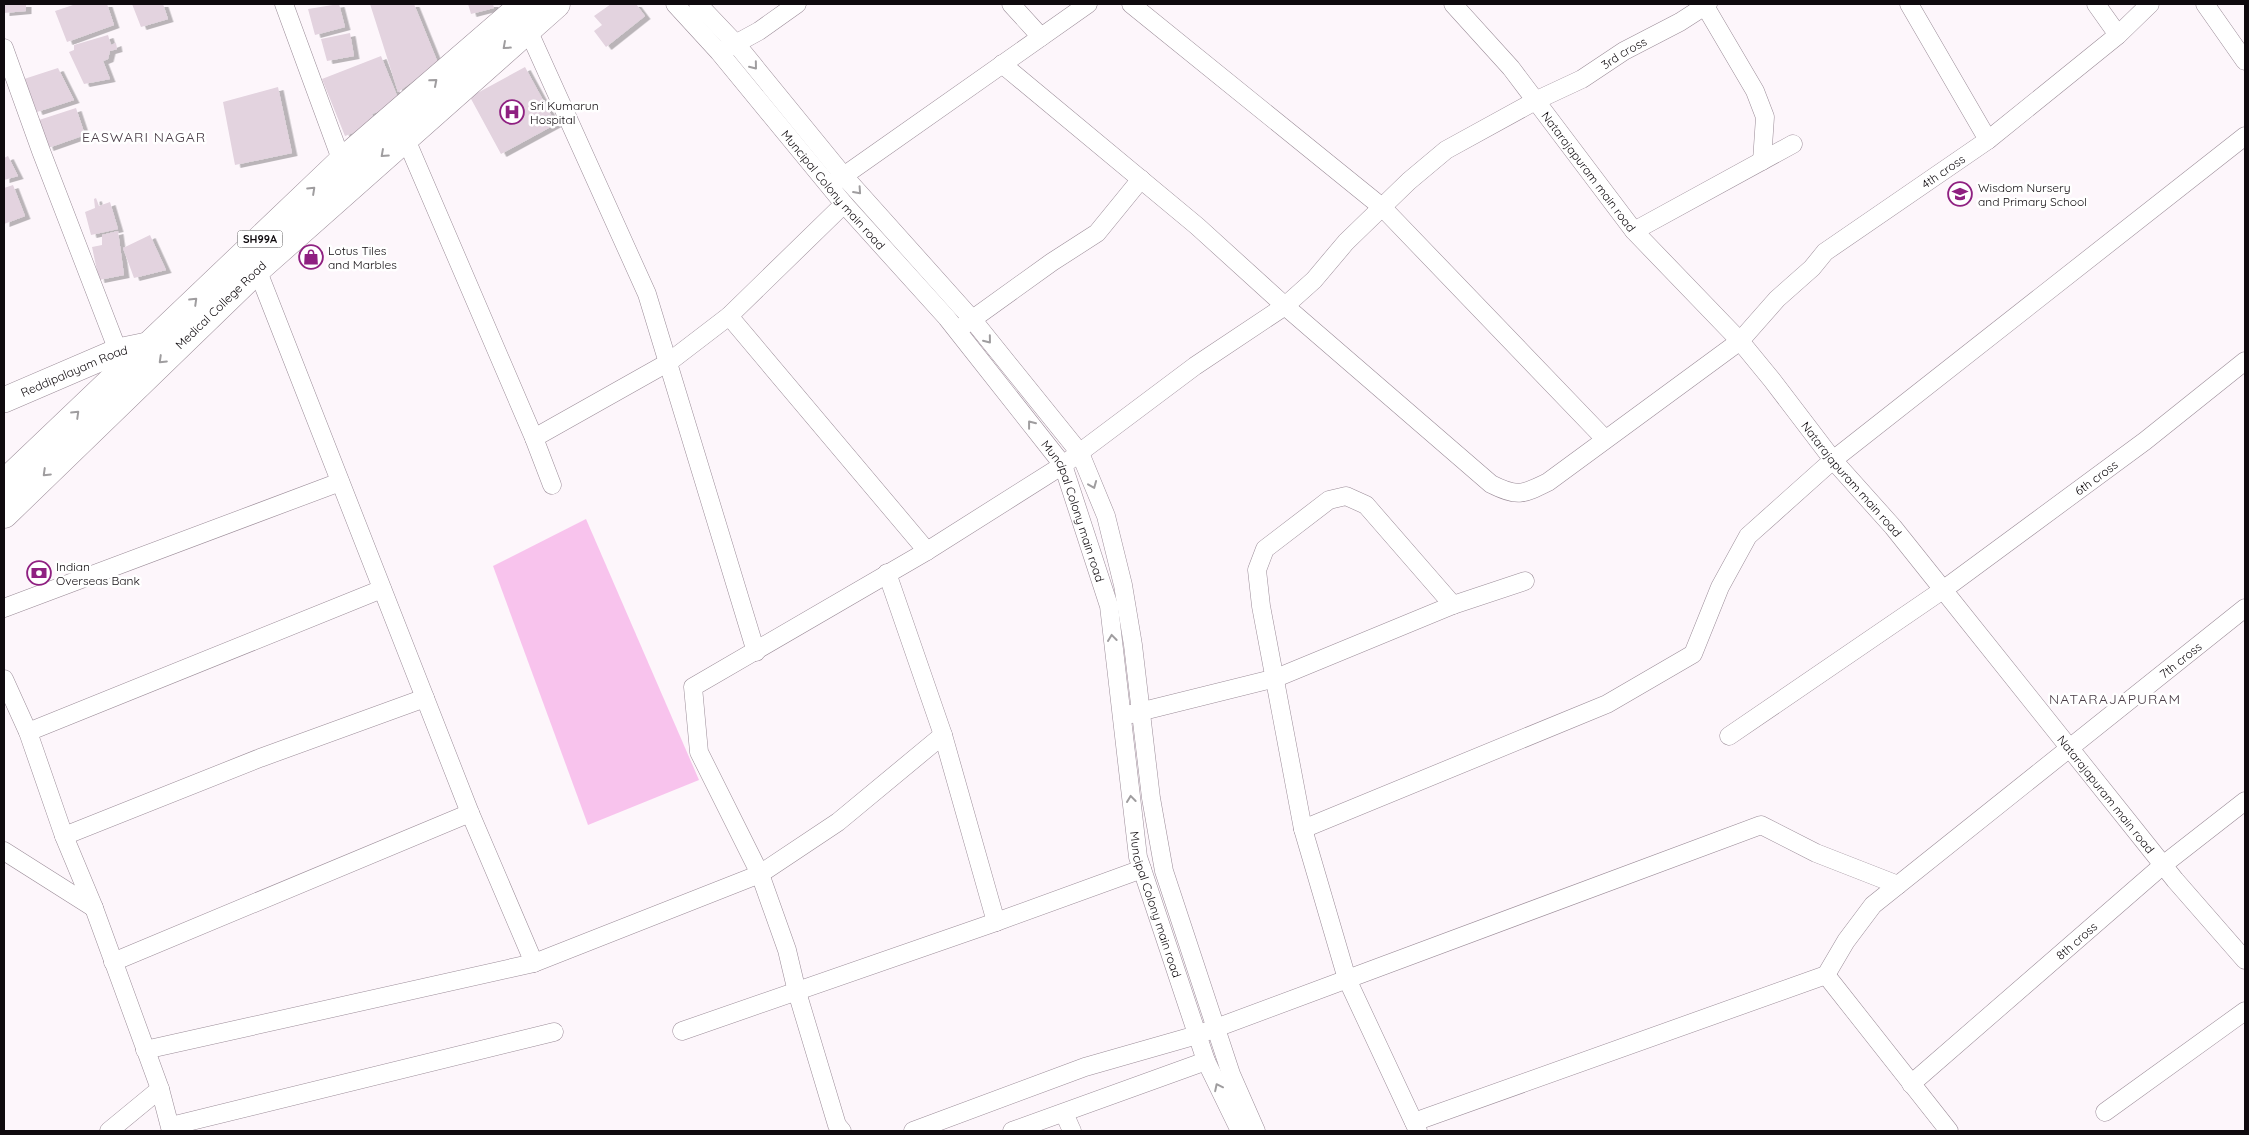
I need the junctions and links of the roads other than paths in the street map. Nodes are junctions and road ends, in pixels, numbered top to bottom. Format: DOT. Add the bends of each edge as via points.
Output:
graph roads {
  1 [pos="284,4"];
  2 [pos="556,4"];
  3 [pos="675,4"];
  4 [pos="698,4"];
  5 [pos="797,4"];
  6 [pos="1011,4"];
  7 [pos="1088,4"];
  8 [pos="1131,4"];
  9 [pos="1453,4"];
  10 [pos="1909,4"];
  11 [pos="2096,4"];
  12 [pos="2150,4"];
  13 [pos="2205,4"];
  14 [pos="1707,5"];
  15 [pos="524,13"];
  16 [pos="2118,35"];
  17 [pos="1040,37"];
  18 [pos="737,45"];
  19 [pos="4,48"];
  20 [pos="719,52"];
  21 [pos="2245,61"];
  22 [pos="1002,64"];
  23 [pos="1537,100"];
  24 [pos="399,126"];
  25 [pos="2245,136"];
  26 [pos="1988,140"];
  27 [pos="1793,144"];
  28 [pos="1762,161"];
  29 [pos="342,162"];
  30 [pos="844,175"];
  31 [pos="1141,179"];
  32 [pos="830,187"];
  33 [pos="844,204"];
  34 [pos="1383,208"];
  35 [pos="1634,231"];
  36 [pos="250,261"];
  37 [pos="1285,306"];
  38 [pos="729,316"];
  39 [pos="972,319"];
  40 [pos="956,330"];
  41 [pos="1740,341"];
  42 [pos="148,346"];
  43 [pos="118,351"];
  44 [pos="2245,361"];
  45 [pos="669,362"];
  46 [pos="4,400"];
  47 [pos="534,438"];
  48 [pos="1605,439"];
  49 [pos="1080,453"];
  50 [pos="1833,460"];
  51 [pos="1063,465"];
  52 [pos="340,482"];
  53 [pos="4,484"];
  54 [pos="552,486"];
  55 [pos="4,514"];
  56 [pos="927,551"];
  57 [pos="887,572"];
  58 [pos="1525,581"];
  59 [pos="382,589"];
  60 [pos="1943,590"];
  61 [pos="1453,605"];
  62 [pos="4,608"];
  63 [pos="2245,608"];
  64 [pos="756,652"];
  65 [pos="1276,678"];
  66 [pos="4,679"];
  67 [pos="425,698"];
  68 [pos="1142,711"];
  69 [pos="1121,716"];
  70 [pos="28,732"];
  71 [pos="943,735"];
  72 [pos="1729,736"];
  73 [pos="2069,748"];
  74 [pos="2245,801"];
  75 [pos="470,813"];
  76 [pos="1303,829"];
  77 [pos="64,836"];
  78 [pos="4,851"];
  79 [pos="2163,865"];
  80 [pos="1142,869"];
  81 [pos="760,874"];
  82 [pos="1898,885"];
  83 [pos="94,908"];
  84 [pos="996,922"];
  85 [pos="2245,960"];
  86 [pos="113,962"];
  87 [pos="534,963"];
  88 [pos="1826,975"];
  89 [pos="1347,979"];
  90 [pos="797,992"];
  91 [pos="2245,1011"];
  92 [pos="1216,1028"];
  93 [pos="682,1031"];
  94 [pos="554,1032"];
  95 [pos="1197,1035"];
  96 [pos="146,1050"];
  97 [pos="1206,1061"];
  98 [pos="1911,1084"];
  99 [pos="160,1090"];
  100 [pos="2105,1112"];
  101 [pos="1064,1113"];
  102 [pos="1416,1127"];
  103 [pos="171,1129"];
  104 [pos="109,1131"];
  105 [pos="842,1131"];
  106 [pos="912,1131"];
  107 [pos="1012,1131"];
  108 [pos="1072,1131"];
  109 [pos="1240,1131"];
  110 [pos="1256,1131"];
  111 [pos="1948,1131"];
  1 -- 29 [label="street"];
  2 -- 15 [label="main road, Medical College Road / SH99A"];
  3 -- 20 [label="street, Muncipal Colony main road"];
  4 -- 18 [label="street"];
  5 -- 18 [label="street"];
  6 -- 17 [label="street"];
  7 -- 17 [label="street"];
  8 -- 34 [label="street"];
  9 -- 23 [label="street, Natarajapuram main road"];
  10 -- 26 [label="street"];
  11 -- 16 [label="street"];
  12 -- 16 [label="street, 4th cross"];
  13 -- 21 [label="street"];
  14 -- 23 [label="street, 3rd cross" via="1624,51 1582,79"];
  14 -- 28 [label="street" via="1755,91 1765,117"];
  15 -- 24 [label="main road, Medical College Road / SH99A"];
  15 -- 45 [label="street" via="647,294"];
  16 -- 26 [label="street, 4th cross"];
  17 -- 22 [label="street"];
  18 -- 20 [label="street"];
  18 -- 30 [label="street, one-way"];
  19 -- 43 [label="street" via="40,151"];
  20 -- 32 [label="street, Muncipal Colony main road"];
  22 -- 30 [label="street"];
  22 -- 31 [label="street, 4th cross"];
  23 -- 34 [label="street, 3rd cross" via="1446,150"];
  23 -- 35 [label="street, Natarajapuram main road"];
  24 -- 29 [label="main road, Medical College Road / SH99A"];
  24 -- 36 [label="main road, Medical College Road / SH99A, one-way"];
  24 -- 47 [label="street"];
  25 -- 50 [label="street"];
  26 -- 41 [label="street, 4th cross" via="1825,252 1812,268 1777,298"];
  27 -- 28 [label="street"];
  28 -- 35 [label="street"];
  36 -- 29 [label="main road, Medical College Road / SH99A, one-way"];
  30 -- 32 [label="street"];
  30 -- 39 [label="street, one-way"];
  31 -- 37 [label="street, 4th cross"];
  31 -- 39 [label="street" via="1097,233"];
  32 -- 33 [label="street, Muncipal Colony main road"];
  33 -- 38 [label="street"];
  33 -- 40 [label="street, Muncipal Colony main road"];
  34 -- 37 [label="street, 3rd cross"];
  34 -- 48 [label="street"];
  35 -- 41 [label="street, Natarajapuram main road"];
  42 -- 36 [label="main road, Medical College Road / SH99A, one-way"];
  36 -- 52 [label="street"];
  36 -- 55 [label="main road, Medical College Road / SH99A, one-way"];
  37 -- 48 [label="street, 4th cross" via="1491,484 1511,494 1530,491 1548,482"];
  37 -- 49 [label="street, 3rd cross" via="1195,366"];
  38 -- 45 [label="street"];
  38 -- 56 [label="street"];
  39 -- 40 [label="street"];
  39 -- 49 [label="street, one-way"];
  51 -- 40 [label="street, Muncipal Colony main road, one-way"];
  41 -- 48 [label="street, 4th cross"];
  41 -- 50 [label="street, Natarajapuram main road"];
  42 -- 43 [label="street, Reddipalayam Road"];
  53 -- 42 [label="main road, Medical College Road / SH99A, one-way"];
  43 -- 46 [label="street, Reddipalayam Road"];
  44 -- 60 [label="street, 6th cross" via="2145,441"];
  45 -- 47 [label="street"];
  45 -- 64 [label="street"];
  47 -- 54 [label="street"];
  49 -- 51 [label="street, 3rd cross"];
  49 -- 68 [label="street, one-way" via="1106,516 1123,585"];
  50 -- 60 [label="street, Natarajapuram main road"];
  50 -- 76 [label="street" via="1748,536 1720,587 1693,654 1607,704"];
  51 -- 56 [label="street, 3rd cross"];
  69 -- 51 [label="street, Muncipal Colony main road, one-way" via="1109,606"];
  52 -- 59 [label="street"];
  52 -- 62 [label="street"];
  56 -- 57 [label="street, 3rd cross"];
  57 -- 64 [label="street, 3rd cross"];
  57 -- 71 [label="street"];
  58 -- 61 [label="street"];
  59 -- 67 [label="street"];
  59 -- 70 [label="street"];
  60 -- 72 [label="street, 6th cross"];
  60 -- 73 [label="street, Natarajapuram main road"];
  61 -- 65 [label="street"];
  61 -- 65 [label="street" via="1366,505 1346,496 1329,500 1265,549 1257,570"];
  63 -- 73 [label="street, 7th cross"];
  64 -- 81 [label="street, 3rd cross" via="693,687 699,752"];
  65 -- 68 [label="street"];
  65 -- 76 [label="street"];
  66 -- 70 [label="street"];
  67 -- 75 [label="street"];
  67 -- 77 [label="street" via="260,758"];
  68 -- 69 [label="street"];
  68 -- 92 [label="street" via="1151,798 1164,871"];
  80 -- 69 [label="street, Muncipal Colony main road, one-way"];
  70 -- 77 [label="street"];
  71 -- 81 [label="street" via="838,822"];
  71 -- 84 [label="street"];
  73 -- 79 [label="street, Natarajapuram main road"];
  73 -- 82 [label="street, 7th cross"];
  74 -- 79 [label="street, 8th cross"];
  75 -- 86 [label="street"];
  75 -- 87 [label="street"];
  76 -- 89 [label="street"];
  77 -- 83 [label="street"];
  78 -- 83 [label="street"];
  79 -- 85 [label="street, Natarajapuram main road"];
  79 -- 98 [label="street, 8th cross"];
  80 -- 84 [label="street"];
  80 -- 95 [label="street, Muncipal Colony main road"];
  81 -- 87 [label="street"];
  81 -- 90 [label="street" via="787,950"];
  82 -- 88 [label="street, 7th cross" via="1873,905"];
  82 -- 89 [label="street" via="1816,853 1761,825"];
  83 -- 86 [label="street"];
  84 -- 90 [label="street"];
  86 -- 96 [label="street"];
  87 -- 96 [label="street"];
  88 -- 98 [label="street"];
  88 -- 102 [label="street"];
  89 -- 92 [label="street"];
  89 -- 102 [label="street"];
  90 -- 93 [label="street"];
  90 -- 105 [label="street" via="837,1125"];
  91 -- 100 [label="street"];
  92 -- 95 [label="street"];
  92 -- 110 [label="street"];
  94 -- 103 [label="street"];
  95 -- 97 [label="street, Muncipal Colony main road"];
  95 -- 106 [label="street" via="1085,1067"];
  96 -- 99 [label="street"];
  97 -- 101 [label="street"];
  109 -- 97 [label="street, Muncipal Colony main road, one-way"];
  98 -- 111 [label="street"];
  99 -- 103 [label="street"];
  99 -- 104 [label="street"];
  101 -- 107 [label="street"];
  101 -- 108 [label="street"];
}
